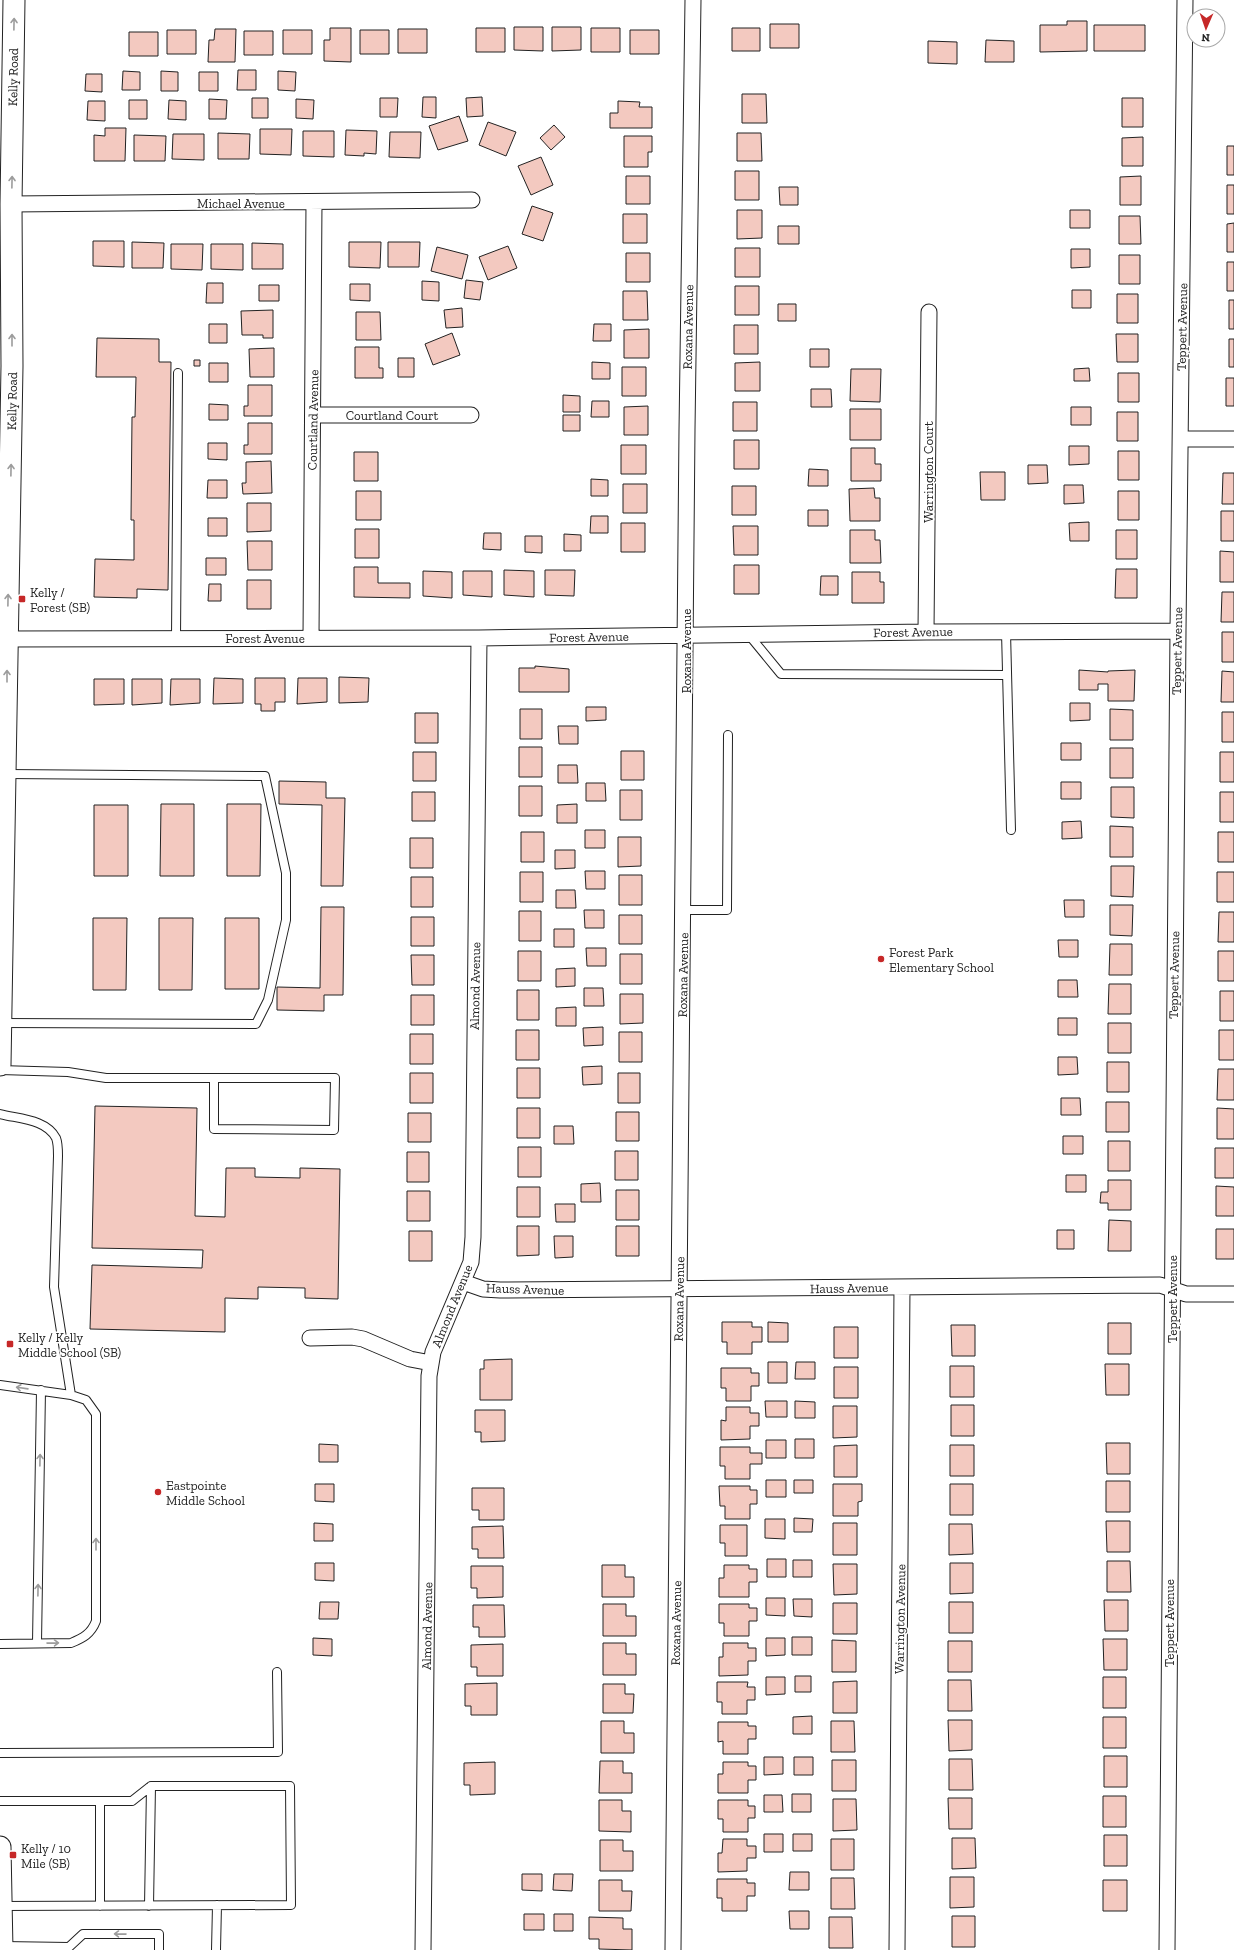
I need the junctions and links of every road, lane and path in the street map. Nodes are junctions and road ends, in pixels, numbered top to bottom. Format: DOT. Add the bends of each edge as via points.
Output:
graph roads {
  1 [pos="14,0"];
  2 [pos="693,0"];
  3 [pos="1185,0"];
  4 [pos="472,200"];
  5 [pos="314,202"];
  6 [pos="11,204"];
  7 [pos="929,312"];
  8 [pos="178,373"];
  9 [pos="313,415"];
  10 [pos="471,415"];
  11 [pos="1181,439"];
  12 [pos="1234,439"];
  13 [pos="1178,631"];
  14 [pos="926,632"];
  15 [pos="1006,632"];
  16 [pos="749,635"];
  17 [pos="686,636"];
  18 [pos="311,637"];
  19 [pos="176,638"];
  20 [pos="478,638"];
  21 [pos="4,639"];
  22 [pos="1007,675"];
  23 [pos="728,735"];
  24 [pos="6,774"];
  25 [pos="1011,830"];
  26 [pos="683,910"];
  27 [pos="0,1023"];
  28 [pos="0,1065"];
  29 [pos="0,1070"];
  30 [pos="214,1078"];
  31 [pos="0,1114"];
  32 [pos="463,1282"];
  33 [pos="902,1287"];
  34 [pos="1172,1289"];
  35 [pos="679,1290"];
  36 [pos="1234,1294"];
  37 [pos="310,1338"];
  38 [pos="430,1363"];
  39 [pos="0,1385"];
  40 [pos="41,1390"];
  41 [pos="71,1396"];
  42 [pos="37,1643"];
  43 [pos="0,1644"];
  44 [pos="277,1672"];
  45 [pos="0,1754"];
  46 [pos="151,1786"];
  47 [pos="0,1801"];
  48 [pos="100,1801"];
  49 [pos="0,1847"];
  50 [pos="217,1905"];
  51 [pos="1,1906"];
  52 [pos="100,1906"];
  53 [pos="149,1906"];
  54 [pos="2,1948"];
  55 [pos="69,1949"];
  56 [pos="159,1950"];
  57 [pos="216,1950"];
  58 [pos="422,1950"];
  59 [pos="673,1950"];
  60 [pos="897,1950"];
  61 [pos="1167,1950"];
  6 -- 1 [label="street, Kelly Road, one-way"];
  2 -- 17 [label="street, Roxana Avenue"];
  3 -- 11 [label="street, Teppert Avenue"];
  4 -- 5 [label="street, Michael Avenue"];
  5 -- 6 [label="street, Michael Avenue"];
  5 -- 9 [label="street, Courtland Avenue"];
  21 -- 6 [label="street, Kelly Road, one-way" via="12,366"];
  7 -- 14 [label="street, Warrington Court"];
  8 -- 19 [label="lane"];
  9 -- 10 [label="street, Courtland Court"];
  9 -- 18 [label="street, Courtland Avenue"];
  11 -- 12 [label="street"];
  11 -- 13 [label="street, Teppert Avenue"];
  13 -- 15 [label="street, Forest Avenue"];
  13 -- 34 [label="street, Teppert Avenue"];
  14 -- 15 [label="street, Forest Avenue"];
  14 -- 16 [label="street, Forest Avenue"];
  15 -- 22 [label="lane"];
  16 -- 17 [label="street, Forest Avenue"];
  16 -- 22 [label="lane" via="781,674"];
  17 -- 20 [label="street, Forest Avenue"];
  17 -- 26 [label="street, Roxana Avenue"];
  18 -- 19 [label="street, Forest Avenue"];
  18 -- 20 [label="street, Forest Avenue"];
  19 -- 21 [label="street, Forest Avenue"];
  20 -- 32 [label="street, Almond Avenue" via="473,1237 471,1262"];
  24 -- 21 [label="street, Kelly Road, one-way"];
  22 -- 25 [label="lane"];
  23 -- 26 [label="lane" via="726,910"];
  24 -- 27 [label="street, Kelly Road"];
  24 -- 27 [label="lane" via="265,776 286,873 286,920 268,1000 256,1024"];
  26 -- 35 [label="street, Roxana Avenue"];
  27 -- 28 [label="street, Kelly Road"];
  29 -- 30 [label="lane" via="68,1072 106,1078"];
  30 -- 30 [label="lane" via="335,1078 334,1130 214,1129"];
  31 -- 41 [label="lane" via="49,1128 56,1139 58,1156 54,1286"];
  32 -- 35 [label="street, Hauss Avenue" via="491,1290"];
  32 -- 38 [label="street, Almond Avenue"];
  33 -- 34 [label="street, Hauss Avenue" via="1160,1285"];
  33 -- 35 [label="street, Hauss Avenue"];
  33 -- 60 [label="street, Warrington Avenue"];
  34 -- 36 [label="street, Hauss Avenue" via="1186,1294"];
  34 -- 61 [label="street, Teppert Avenue"];
  35 -- 59 [label="street, Roxana Avenue"];
  37 -- 38 [label="street" via="363,1339 410,1359"];
  38 -- 58 [label="street, Almond Avenue"];
  40 -- 39 [label="lane, one-way"];
  40 -- 41 [label="lane"];
  42 -- 40 [label="lane, one-way"];
  42 -- 41 [label="lane, one-way" via="71,1642 82,1639 92,1631 96,1621 96,1414 86,1400"];
  42 -- 43 [label="lane"];
  44 -- 45 [label="lane" via="278,1752"];
  46 -- 48 [label="lane" via="132,1800"];
  46 -- 50 [label="lane" via="290,1786 291,1905"];
  46 -- 53 [label="lane"];
  47 -- 48 [label="lane"];
  48 -- 52 [label="lane"];
  49 -- 51 [label="street"];
  50 -- 53 [label="lane"];
  50 -- 57 [label="lane"];
  51 -- 52 [label="lane"];
  51 -- 54 [label="street"];
  52 -- 53 [label="lane"];
  54 -- 55 [label="lane"];
  56 -- 55 [label="lane, one-way" via="159,1934 83,1934"];
}
